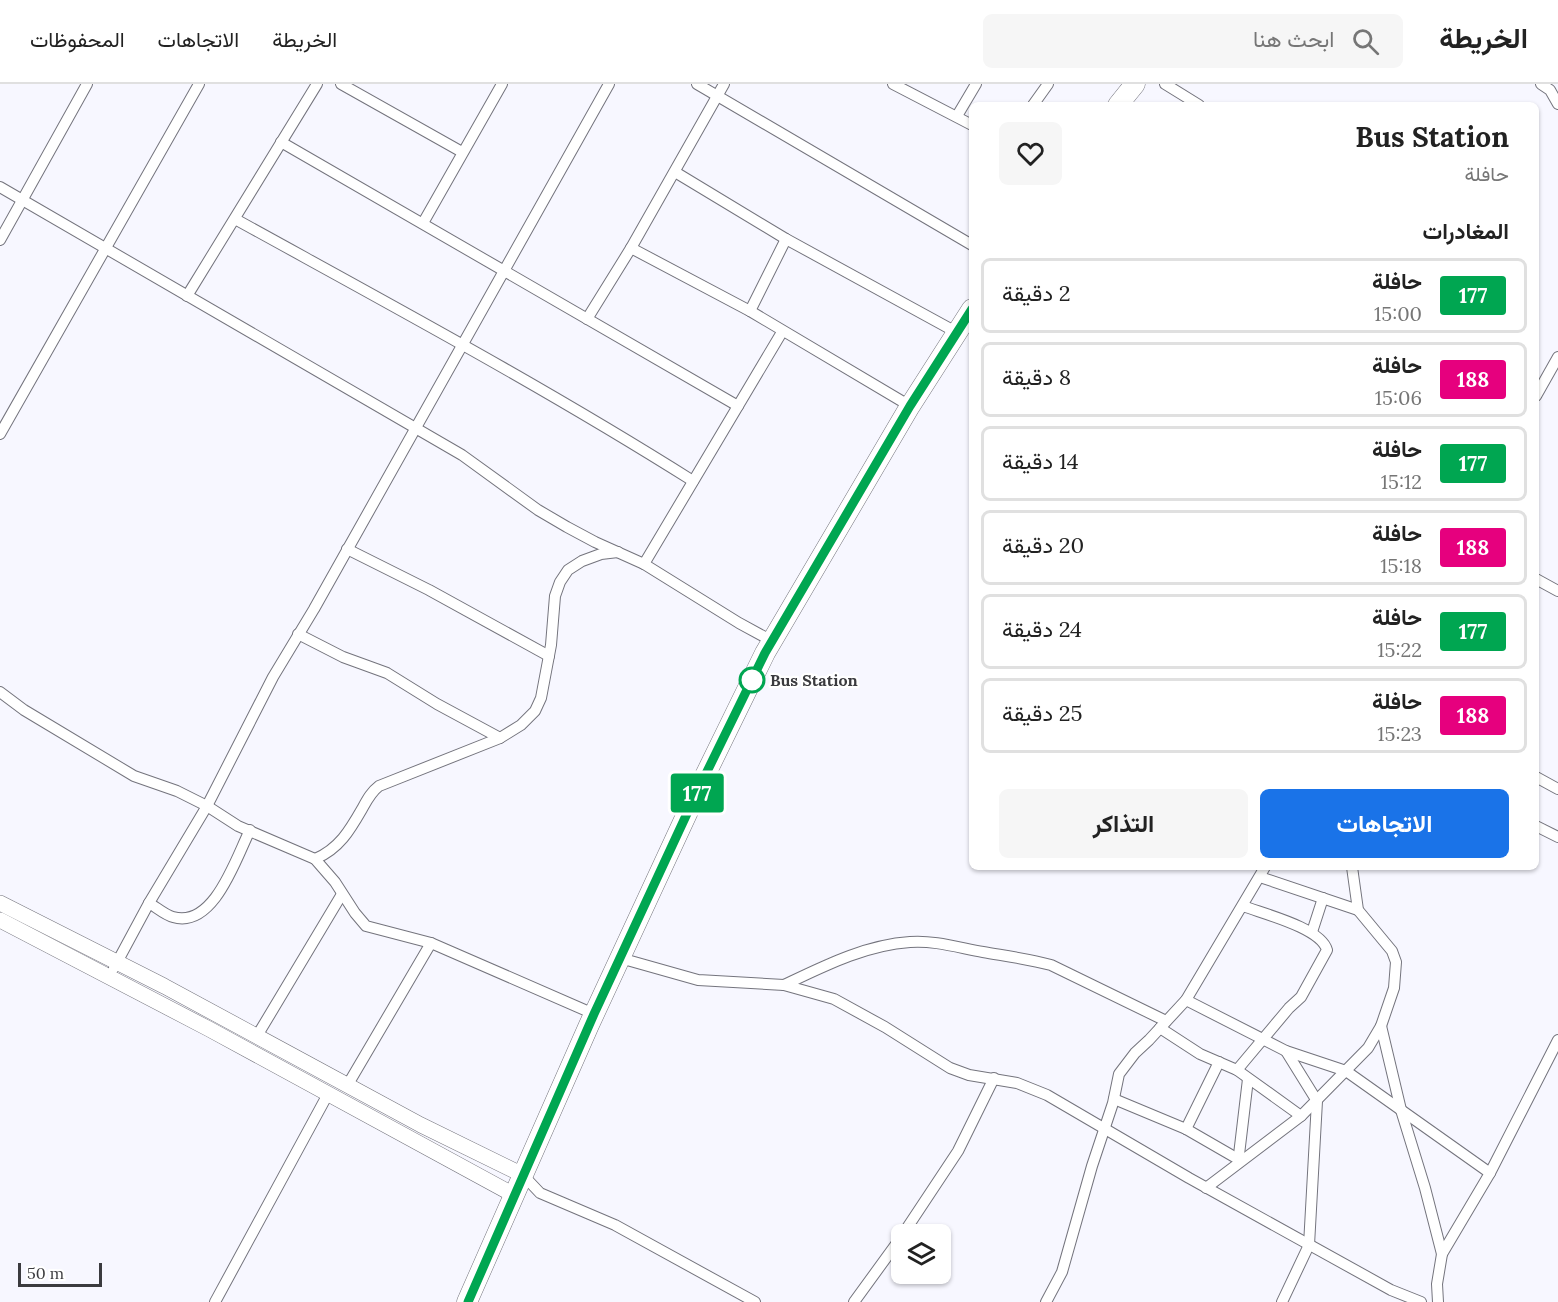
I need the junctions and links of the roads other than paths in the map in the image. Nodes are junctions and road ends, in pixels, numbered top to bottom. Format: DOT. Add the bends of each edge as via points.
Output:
graph roads {
  1 [pos="87,84"];
  2 [pos="199,84"];
  3 [pos="317,84"];
  4 [pos="341,84"];
  5 [pos="502,84"];
  6 [pos="609,84"];
  7 [pos="697,84"];
  8 [pos="724,84"];
  9 [pos="893,84"];
  10 [pos="976,84"];
  11 [pos="1048,84"];
  12 [pos="1135,84"];
  13 [pos="1165,84"];
  14 [pos="1548,86"];
  15 [pos="718,96"];
  16 [pos="1035,102"];
  17 [pos="1120,102"];
  18 [pos="1194,102"];
  19 [pos="1558,104"];
  20 [pos="957,116"];
  21 [pos="969,123"];
  22 [pos="281,142"];
  23 [pos="462,152"];
  24 [pos="675,172"];
  25 [pos="0,187"];
  26 [pos="22,200"];
  27 [pos="235,219"];
  28 [pos="423,223"];
  29 [pos="786,239"];
  30 [pos="0,240"];
  31 [pos="969,243"];
  32 [pos="631,248"];
  33 [pos="105,249"];
  34 [pos="504,272"];
  35 [pos="187,296"];
  36 [pos="750,311"];
  37 [pos="969,313"];
  38 [pos="587,319"];
  39 [pos="782,332"];
  40 [pos="956,332"];
  41 [pos="462,346"];
  42 [pos="1558,357"];
  43 [pos="1539,389"];
  44 [pos="738,406"];
  45 [pos="910,406"];
  46 [pos="415,428"];
  47 [pos="0,435"];
  48 [pos="693,481"];
  49 [pos="347,549"];
  50 [pos="618,552"];
  51 [pos="644,564"];
  52 [pos="1539,581"];
  53 [pos="1558,591"];
  54 [pos="298,634"];
  55 [pos="772,641"];
  56 [pos="549,656"];
  57 [pos="0,692"];
  58 [pos="500,738"];
  59 [pos="1539,779"];
  60 [pos="1558,789"];
  61 [pos="207,806"];
  62 [pos="1539,828"];
  63 [pos="250,830"];
  64 [pos="1558,837"];
  65 [pos="315,859"];
  66 [pos="1352,870"];
  67 [pos="1262,872"];
  68 [pos="342,894"];
  69 [pos="1323,898"];
  70 [pos="0,903"];
  71 [pos="149,903"];
  72 [pos="1243,906"];
  73 [pos="1358,910"];
  74 [pos="0,920"];
  75 [pos="1312,932"];
  76 [pos="431,943"];
  77 [pos="620,958"];
  78 [pos="117,962"];
  79 [pos="109,976"];
  80 [pos="784,985"];
  81 [pos="1186,1000"];
  82 [pos="594,1014"];
  83 [pos="1163,1025"];
  84 [pos="1381,1026"];
  85 [pos="257,1036"];
  86 [pos="1264,1040"];
  87 [pos="1558,1040"];
  88 [pos="1286,1051"];
  89 [pos="1219,1062"];
  90 [pos="1237,1070"];
  91 [pos="1346,1071"];
  92 [pos="994,1078"];
  93 [pos="1248,1079"];
  94 [pos="347,1086"];
  95 [pos="328,1094"];
  96 [pos="1114,1099"];
  97 [pos="1317,1101"];
  98 [pos="1401,1110"];
  99 [pos="1301,1116"];
  100 [pos="1104,1128"];
  101 [pos="1186,1129"];
  102 [pos="1238,1161"];
  103 [pos="1490,1173"];
  104 [pos="523,1175"];
  105 [pos="1206,1188"];
  106 [pos="540,1193"];
  107 [pos="514,1195"];
  108 [pos="909,1224"];
  109 [pos="1309,1245"];
  110 [pos="891,1250"];
  111 [pos="1442,1254"];
  112 [pos="215,1302"];
  113 [pos="468,1302"];
  114 [pos="755,1302"];
  115 [pos="854,1302"];
  116 [pos="1046,1302"];
  117 [pos="1282,1302"];
  118 [pos="1420,1302"];
  119 [pos="1438,1302"];
  1 -- 26 [label="street"];
  2 -- 33 [label="street"];
  3 -- 22 [label="street"];
  4 -- 23 [label="street"];
  5 -- 23 [label="street"];
  6 -- 34 [label="street"];
  7 -- 15 [label="street"];
  8 -- 15 [label="street"];
  9 -- 20 [label="street"];
  10 -- 20 [label="street"];
  11 -- 16 [label="street"];
  12 -- 17 [label="highway"];
  13 -- 18 [label="street"];
  14 -- 19 [label="street"];
  15 -- 24 [label="street"];
  15 -- 31 [label="street"];
  20 -- 21 [label="street"];
  22 -- 27 [label="street"];
  22 -- 28 [label="street"];
  23 -- 28 [label="street"];
  24 -- 29 [label="street"];
  24 -- 32 [label="street"];
  25 -- 26 [label="street"];
  26 -- 30 [label="street"];
  26 -- 33 [label="street"];
  27 -- 35 [label="street"];
  27 -- 41 [label="street"];
  28 -- 34 [label="street"];
  29 -- 36 [label="street"];
  29 -- 40 [label="street"];
  32 -- 36 [label="street"];
  32 -- 38 [label="street"];
  33 -- 35 [label="street"];
  33 -- 47 [label="street"];
  34 -- 38 [label="street"];
  34 -- 41 [label="street"];
  35 -- 46 [label="street"];
  36 -- 39 [label="street"];
  37 -- 40 [label="highway"];
  38 -- 44 [label="street"];
  39 -- 44 [label="street"];
  39 -- 45 [label="street"];
  40 -- 45 [label="highway"];
  41 -- 46 [label="street"];
  41 -- 48 [label="street" via="617,433"];
  42 -- 43 [label="street"];
  44 -- 48 [label="street"];
  45 -- 55 [label="highway"];
  46 -- 49 [label="street"];
  46 -- 50 [label="street" via="462,455 538,510"];
  48 -- 51 [label="street"];
  49 -- 54 [label="street"];
  49 -- 56 [label="street"];
  50 -- 51 [label="street"];
  50 -- 56 [label="street" via="582,561 568,570 560,582"];
  51 -- 55 [label="street"];
  52 -- 53 [label="street"];
  54 -- 58 [label="street" via="343,657 387,673"];
  54 -- 61 [label="street"];
  55 -- 77 [label="highway"];
  56 -- 58 [label="street" via="535,711"];
  57 -- 61 [label="street" via="134,776"];
  58 -- 65 [label="street" via="379,786 339,844"];
  59 -- 60 [label="street"];
  61 -- 63 [label="street"];
  61 -- 71 [label="street"];
  62 -- 64 [label="street"];
  63 -- 65 [label="street"];
  63 -- 71 [label="street" via="219,895 208,908 193,916 174,917"];
  65 -- 68 [label="street"];
  66 -- 73 [label="street"];
  67 -- 69 [label="street"];
  67 -- 72 [label="street"];
  68 -- 76 [label="street" via="366,926"];
  68 -- 85 [label="street"];
  69 -- 73 [label="street"];
  69 -- 75 [label="street"];
  70 -- 78 [label="main road"];
  71 -- 78 [label="street"];
  72 -- 75 [label="street"];
  72 -- 81 [label="street"];
  73 -- 84 [label="street" via="1392,951 1396,962 1394,988"];
  74 -- 79 [label="main road"];
  75 -- 86 [label="street" via="1327,950 1301,997"];
  76 -- 82 [label="street"];
  76 -- 94 [label="street"];
  77 -- 80 [label="street" via="698,980"];
  77 -- 82 [label="highway"];
  78 -- 79 [label="street"];
  78 -- 85 [label="main road"];
  79 -- 95 [label="main road"];
  80 -- 83 [label="street" via="829,963 911,942 1051,965"];
  80 -- 92 [label="street" via="834,999 950,1068"];
  81 -- 83 [label="street"];
  81 -- 86 [label="street"];
  82 -- 104 [label="highway"];
  83 -- 89 [label="street" via="1200,1054"];
  83 -- 96 [label="street" via="1119,1074"];
  84 -- 91 [label="street" via="1368,1048"];
  84 -- 98 [label="street"];
  85 -- 94 [label="main road"];
  86 -- 88 [label="street"];
  86 -- 90 [label="street"];
  87 -- 103 [label="street"];
  88 -- 91 [label="street"];
  88 -- 97 [label="street"];
  89 -- 90 [label="street"];
  89 -- 101 [label="street"];
  90 -- 93 [label="street"];
  91 -- 97 [label="street"];
  91 -- 98 [label="street"];
  92 -- 100 [label="street" via="1047,1095"];
  92 -- 108 [label="street" via="958,1151"];
  93 -- 99 [label="street"];
  93 -- 102 [label="street"];
  94 -- 104 [label="main road"];
  95 -- 107 [label="main road"];
  95 -- 112 [label="street"];
  96 -- 100 [label="street"];
  96 -- 101 [label="street"];
  97 -- 99 [label="street"];
  97 -- 109 [label="street"];
  98 -- 103 [label="street"];
  98 -- 111 [label="street"];
  99 -- 102 [label="street"];
  100 -- 105 [label="street"];
  100 -- 116 [label="street" via="1062,1272"];
  101 -- 102 [label="street"];
  102 -- 105 [label="street"];
  103 -- 111 [label="street"];
  104 -- 106 [label="street"];
  104 -- 107 [label="highway"];
  105 -- 109 [label="street"];
  106 -- 107 [label="street"];
  106 -- 114 [label="street" via="615,1225"];
  107 -- 113 [label="highway"];
  109 -- 117 [label="street"];
  109 -- 118 [label="street"];
  110 -- 115 [label="street"];
  111 -- 119 [label="street"];
}
